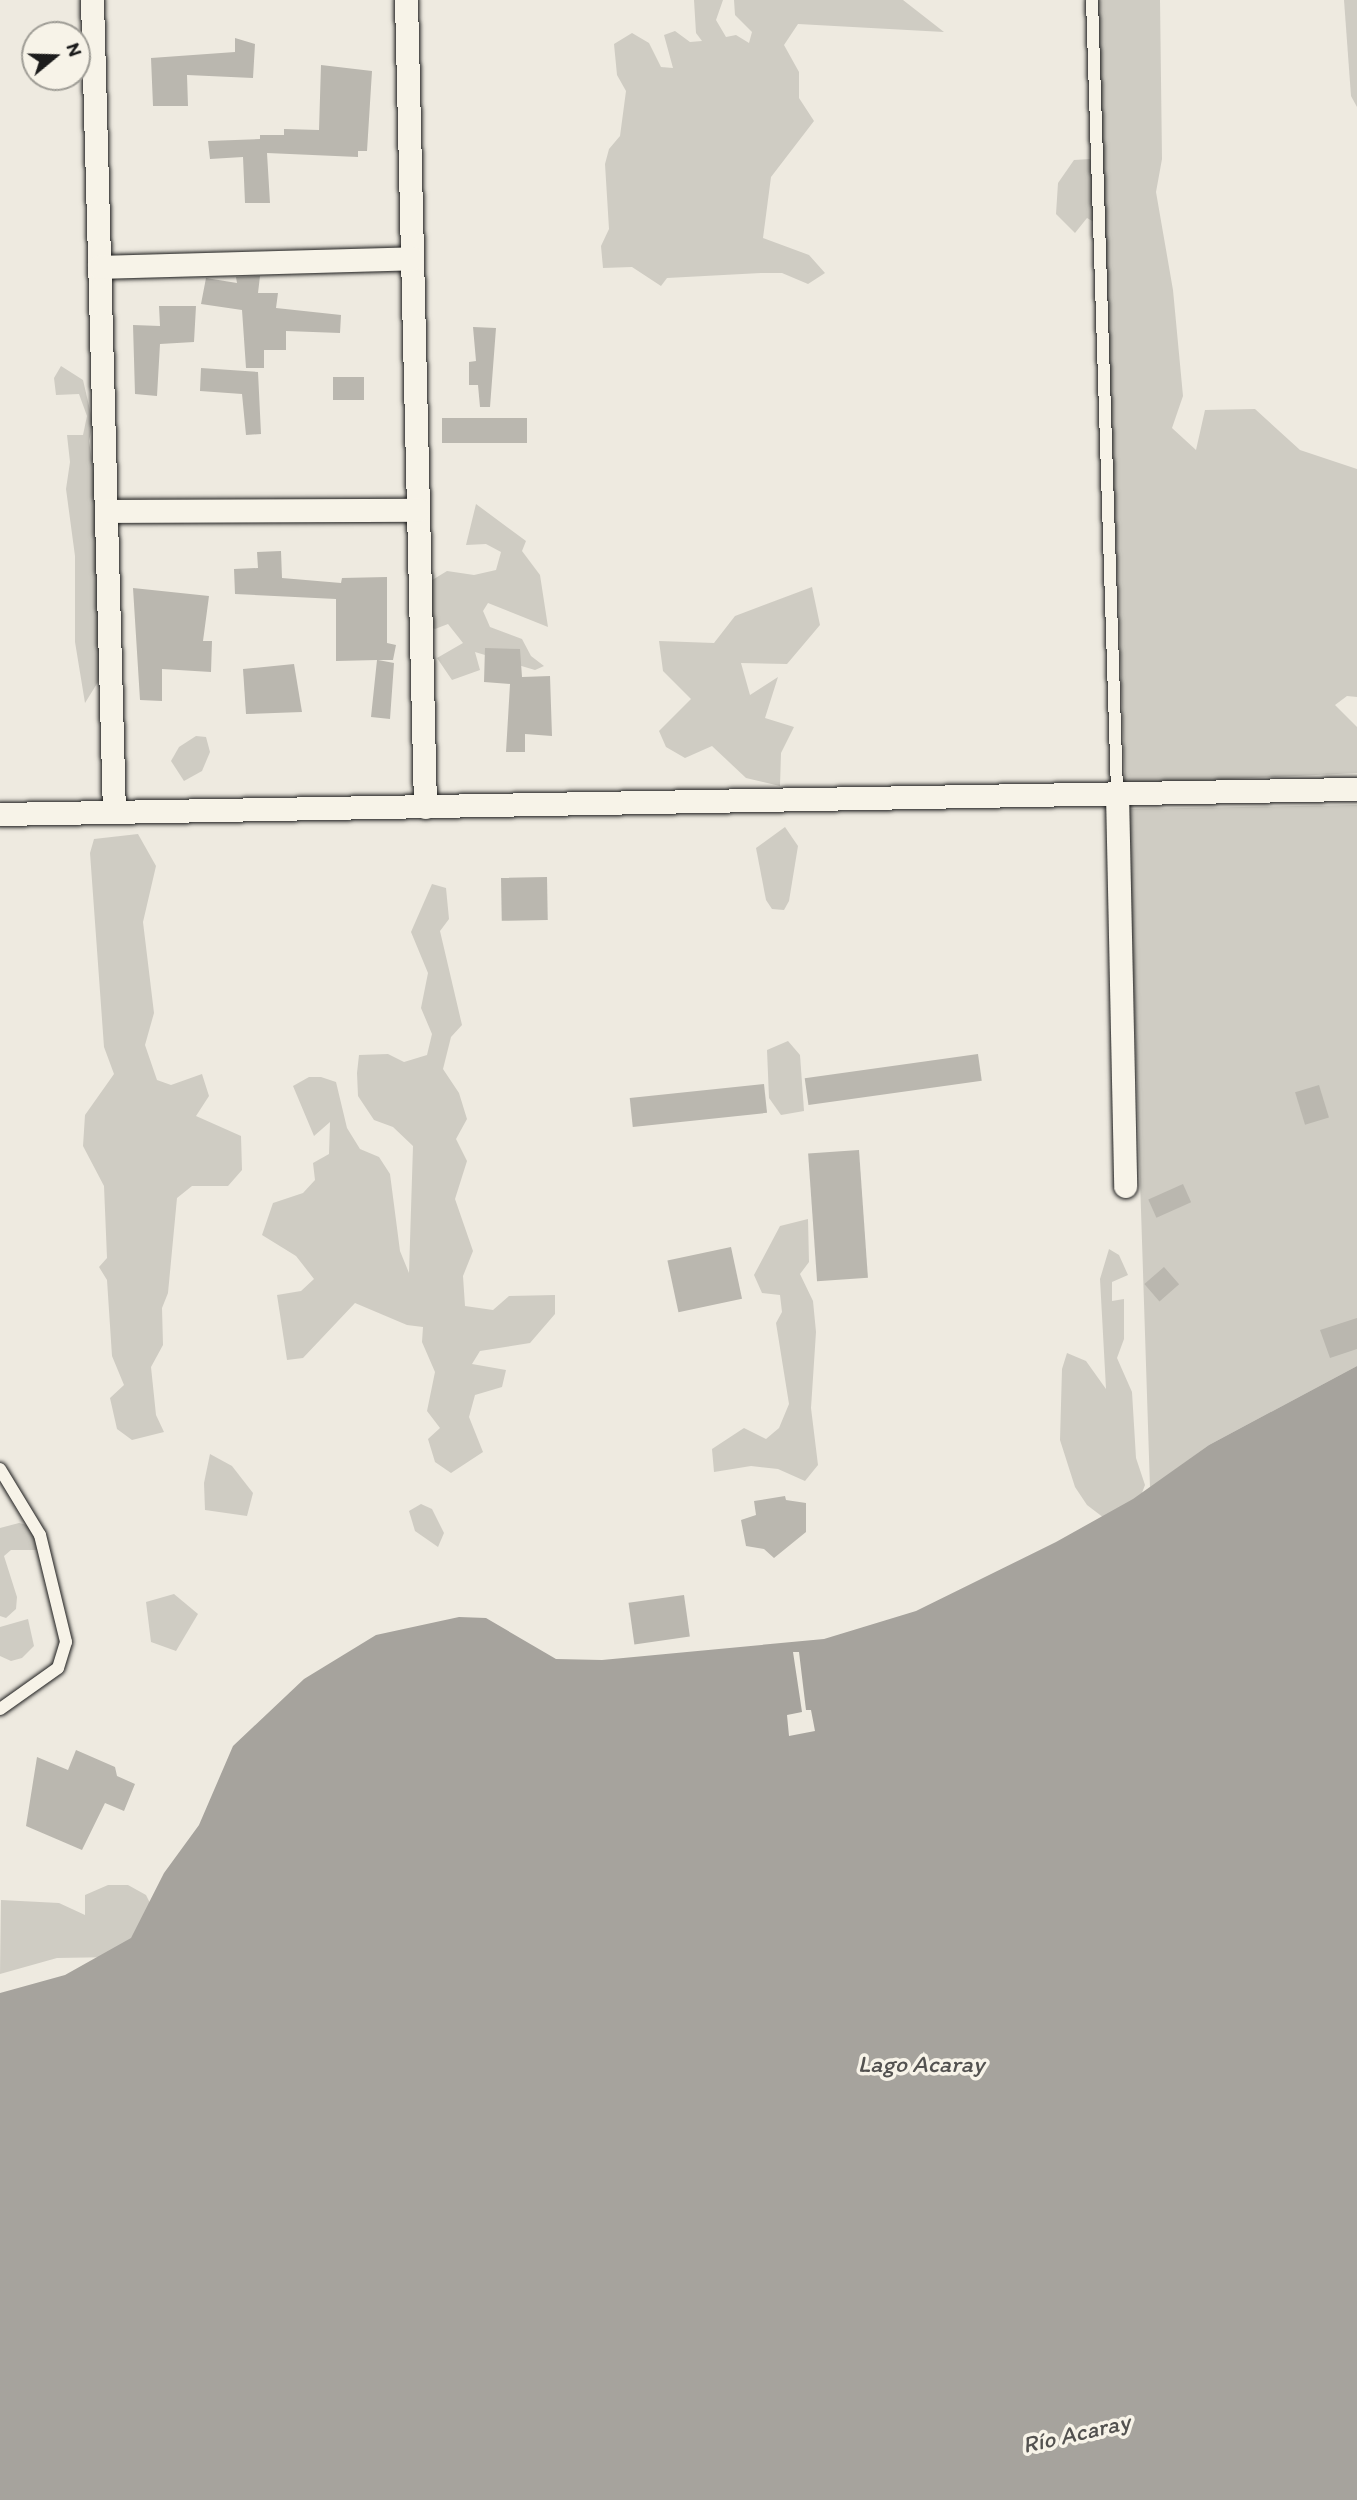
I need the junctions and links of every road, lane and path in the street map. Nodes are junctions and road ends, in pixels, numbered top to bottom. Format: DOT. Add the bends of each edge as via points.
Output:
graph roads {
  1 [pos="92,0"];
  2 [pos="406,0"];
  3 [pos="1092,0"];
  4 [pos="412,258"];
  5 [pos="99,267"];
  6 [pos="418,510"];
  7 [pos="106,511"];
  8 [pos="1357,789"];
  9 [pos="1117,793"];
  10 [pos="425,807"];
  11 [pos="114,812"];
  12 [pos="0,814"];
  13 [pos="1125,1186"];
  14 [pos="0,1469"];
  15 [pos="0,1709"];
  1 -- 5 [label="street"];
  2 -- 4 [label="street"];
  3 -- 9 [label="lane"];
  4 -- 5 [label="street"];
  4 -- 6 [label="street"];
  5 -- 7 [label="street"];
  6 -- 7 [label="street"];
  6 -- 10 [label="street"];
  7 -- 11 [label="street"];
  8 -- 9 [label="street"];
  9 -- 10 [label="street"];
  9 -- 13 [label="street"];
  10 -- 11 [label="street"];
  11 -- 12 [label="street"];
  14 -- 15 [label="lane" via="40,1535 66,1643 58,1668"];
}
